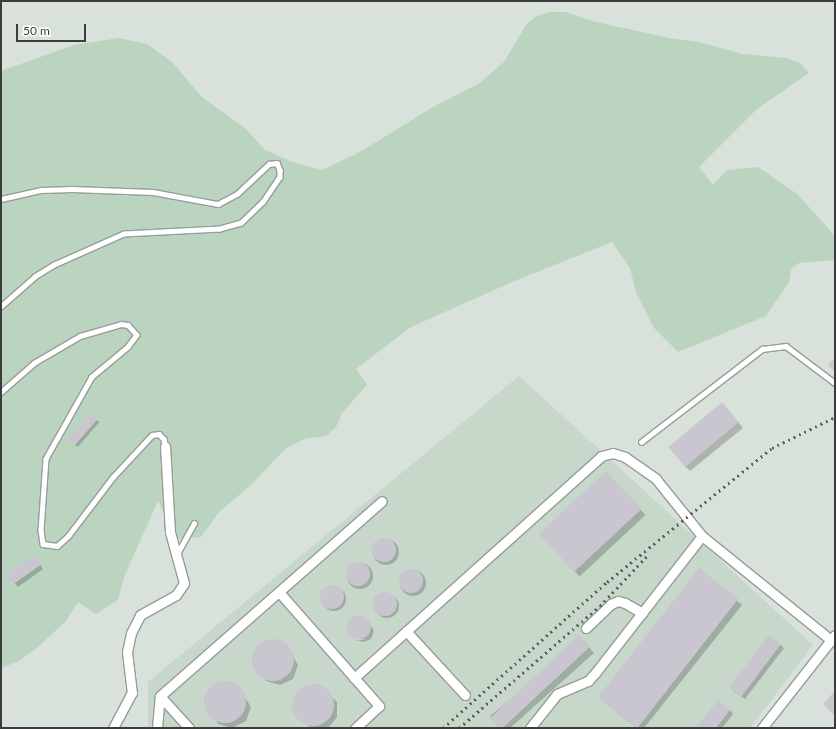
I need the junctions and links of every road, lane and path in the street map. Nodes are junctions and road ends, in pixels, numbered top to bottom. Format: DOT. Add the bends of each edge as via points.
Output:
graph roads {
  1 [pos="1,199"];
  2 [pos="1,307"];
  3 [pos="835,383"];
  4 [pos="1,392"];
  5 [pos="641,442"];
  6 [pos="165,446"];
  7 [pos="382,501"];
  8 [pos="194,523"];
  9 [pos="702,536"];
  10 [pos="176,557"];
  11 [pos="279,592"];
  12 [pos="642,613"];
  13 [pos="586,628"];
  14 [pos="406,631"];
  15 [pos="833,638"];
  16 [pos="354,678"];
  17 [pos="465,695"];
  18 [pos="160,696"];
  19 [pos="113,728"];
  20 [pos="157,728"];
  21 [pos="188,728"];
  22 [pos="355,728"];
  23 [pos="530,728"];
  24 [pos="762,728"];
  1 -- 2 [label="lane" via="41,190 72,190 153,192 218,204 237,194 269,164 277,163 280,170 280,177 263,202 241,223 220,229 124,234 54,264"];
  3 -- 5 [label="lane" via="786,346 762,349"];
  4 -- 6 [label="lane" via="34,363 80,336 121,324 128,324 137,335 128,347 92,377 46,459 41,530 44,544 57,546 68,536 113,477 152,435 159,434 164,439"];
  6 -- 10 [label="street" via="170,532"];
  7 -- 11 [label="street"];
  8 -- 10 [label="lane"];
  9 -- 12 [label="street"];
  9 -- 14 [label="street" via="656,479 620,454 607,453"];
  9 -- 15 [label="street"];
  10 -- 19 [label="street" via="184,578 182,588 176,595 140,615 131,632 127,652 132,693"];
  11 -- 16 [label="street"];
  11 -- 18 [label="street"];
  12 -- 13 [label="street" via="618,601"];
  12 -- 23 [label="street" via="596,672 588,680 557,694"];
  14 -- 16 [label="street"];
  14 -- 17 [label="street"];
  15 -- 24 [label="street"];
  16 -- 22 [label="street" via="380,706"];
  18 -- 20 [label="street"];
  18 -- 21 [label="street"];
}
